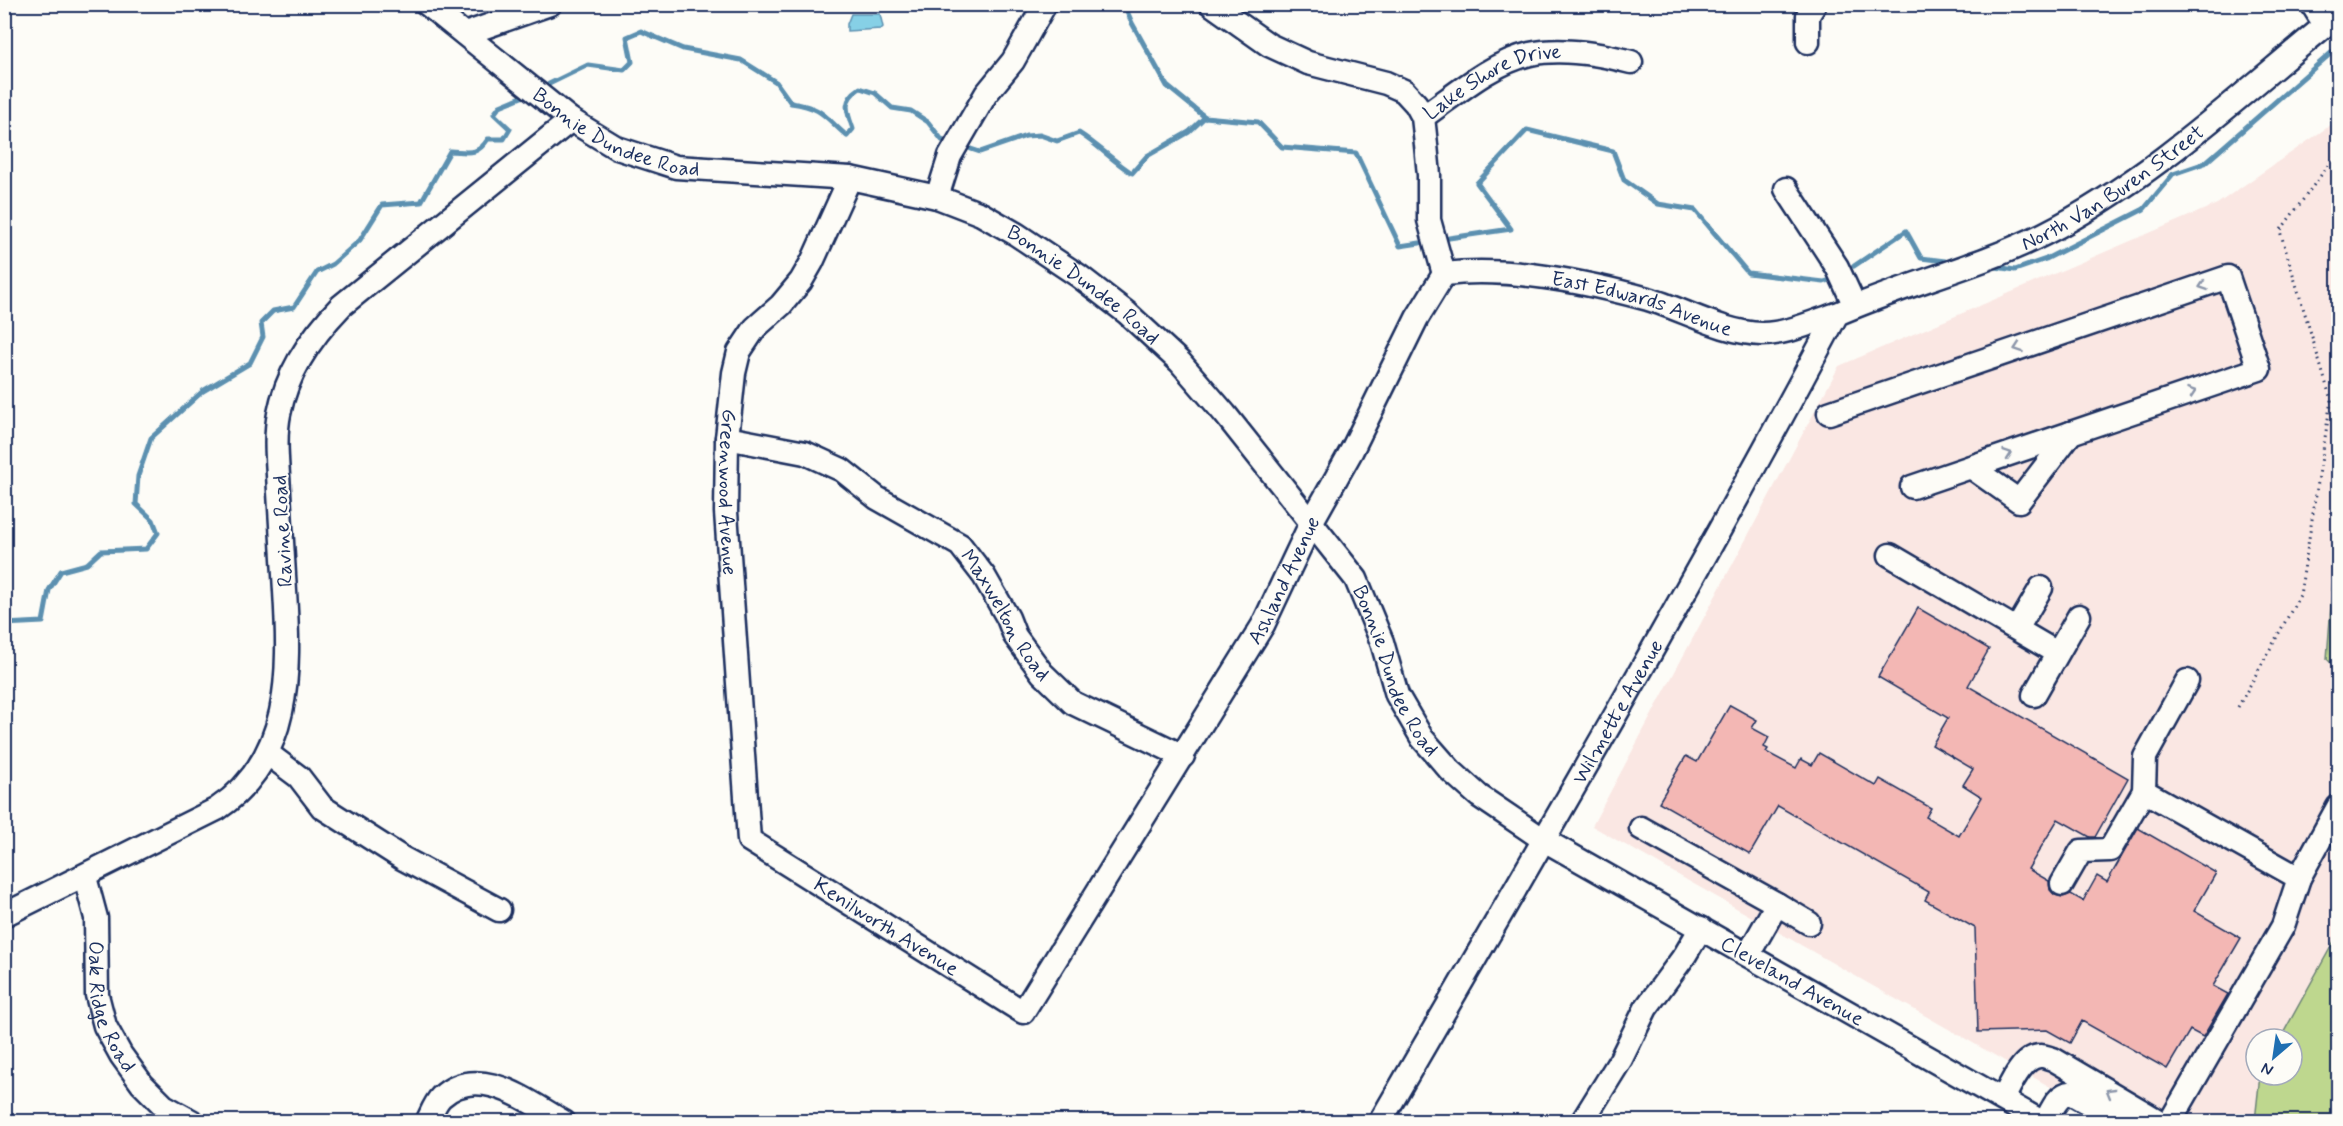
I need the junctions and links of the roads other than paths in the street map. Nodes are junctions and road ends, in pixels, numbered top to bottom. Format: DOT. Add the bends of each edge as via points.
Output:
graph roads {
  1 [pos="427,4"];
  2 [pos="550,4"];
  3 [pos="1045,4"];
  4 [pos="1211,4"];
  5 [pos="1815,4"];
  6 [pos="2312,4"];
  7 [pos="2332,20"];
  8 [pos="465,34"];
  9 [pos="1808,42"];
  10 [pos="1631,62"];
  11 [pos="1423,117"];
  12 [pos="571,120"];
  13 [pos="850,178"];
  14 [pos="1786,189"];
  15 [pos="937,197"];
  16 [pos="1444,274"];
  17 [pos="1846,310"];
  18 [pos="1828,412"];
  19 [pos="2071,433"];
  20 [pos="727,438"];
  21 [pos="1971,467"];
  22 [pos="1912,487"];
  23 [pos="1312,521"];
  24 [pos="1890,555"];
  25 [pos="2041,588"];
  26 [pos="2079,616"];
  27 [pos="2017,629"];
  28 [pos="2057,653"];
  29 [pos="2187,681"];
  30 [pos="2034,694"];
  31 [pos="267,753"];
  32 [pos="1183,756"];
  33 [pos="2144,791"];
  34 [pos="2338,807"];
  35 [pos="1641,828"];
  36 [pos="749,840"];
  37 [pos="1544,840"];
  38 [pos="85,877"];
  39 [pos="2299,878"];
  40 [pos="2062,884"];
  41 [pos="1777,904"];
  42 [pos="499,910"];
  43 [pos="4,915"];
  44 [pos="1809,923"];
  45 [pos="1701,928"];
  46 [pos="1748,954"];
  47 [pos="1023,1012"];
  48 [pos="2002,1099"];
  49 [pos="163,1114"];
  50 [pos="193,1122"];
  51 [pos="427,1122"];
  52 [pos="564,1122"];
  53 [pos="1380,1122"];
  54 [pos="1582,1122"];
  55 [pos="2044,1122"];
  56 [pos="2121,1122"];
  57 [pos="2160,1122"];
  58 [pos="2170,1122"];
  1 -- 8 [label="street, Bonnie Dundee Road"];
  2 -- 8 [label="street"];
  3 -- 15 [label="street" via="950,156"];
  4 -- 11 [label="street, Lake Shore Drive" via="1269,45 1308,63 1404,91"];
  5 -- 9 [label="street" via="1808,15"];
  6 -- 7 [label="street"];
  7 -- 17 [label="street, North Van Buren Street" via="2164,159 2120,190 2030,241"];
  8 -- 12 [label="street, Bonnie Dundee Road"];
  10 -- 11 [label="street, Lake Shore Drive" via="1597,53 1530,54 1483,76"];
  11 -- 16 [label="street" via="1429,220"];
  12 -- 13 [label="street, Bonnie Dundee Road" via="617,148 676,167"];
  12 -- 31 [label="street, Ravine Road" via="341,306 318,330 288,380 279,416 278,456 288,640 283,710"];
  13 -- 15 [label="street, Bonnie Dundee Road"];
  13 -- 20 [label="street, Greenwood Avenue" via="801,281 755,328 739,352"];
  14 -- 17 [label="street" via="1837,267"];
  15 -- 23 [label="street, Bonnie Dundee Road" via="981,214 1016,234 1127,313 1180,362"];
  16 -- 17 [label="street, East Edwards Avenue" via="1505,273 1575,283 1649,300 1742,332 1779,332"];
  16 -- 23 [label="street, Ashland Avenue" via="1417,318"];
  17 -- 37 [label="street, Wilmette Avenue"];
  19 -- 18 [label="street, one-way" via="2259,369 2228,277"];
  21 -- 19 [label="street, one-way"];
  19 -- 21 [label="street" via="2019,501"];
  20 -- 32 [label="street, Maxwelton Road" via="805,453 842,470 877,498 960,545 984,576 1015,636 1042,673 1073,703"];
  20 -- 36 [label="street, Greenwood Avenue" via="726,512"];
  21 -- 22 [label="street"];
  23 -- 32 [label="street, Ashland Avenue" via="1263,625"];
  23 -- 37 [label="street, Bonnie Dundee Road" via="1356,579 1382,642 1397,695 1422,738 1479,796"];
  24 -- 27 [label="street"];
  25 -- 27 [label="street"];
  26 -- 28 [label="street"];
  27 -- 28 [label="street"];
  28 -- 30 [label="street"];
  29 -- 33 [label="street" via="2145,758"];
  31 -- 38 [label="street, Ravine Road" via="232,799"];
  31 -- 42 [label="street" via="298,777 322,807 402,858"];
  32 -- 47 [label="street, Ashland Avenue"];
  33 -- 39 [label="street"];
  33 -- 40 [label="street" via="2110,850 2081,851"];
  34 -- 39 [label="street"];
  35 -- 41 [label="street"];
  36 -- 47 [label="street, Kenilworth Avenue"];
  37 -- 45 [label="street, Cleveland Avenue"];
  37 -- 53 [label="street, Wilmette Avenue"];
  38 -- 43 [label="street, Ravine Road"];
  38 -- 49 [label="street, Oak Ridge Road" via="96,918 97,995 105,1026"];
  39 -- 58 [label="street" via="2283,926"];
  41 -- 44 [label="street"];
  41 -- 46 [label="street"];
  45 -- 46 [label="street, Cleveland Avenue"];
  45 -- 54 [label="street" via="1646,1008 1621,1059"];
  46 -- 48 [label="street, Cleveland Avenue"];
  48 -- 55 [label="street, Cleveland Avenue"];
  57 -- 48 [label="street, one-way" via="2040,1055 2022,1067"];
  49 -- 50 [label="street"];
  51 -- 52 [label="street" via="440,1098 458,1086 476,1082 496,1086"];
  55 -- 56 [label="street" via="2060,1096 2070,1093"];
}
